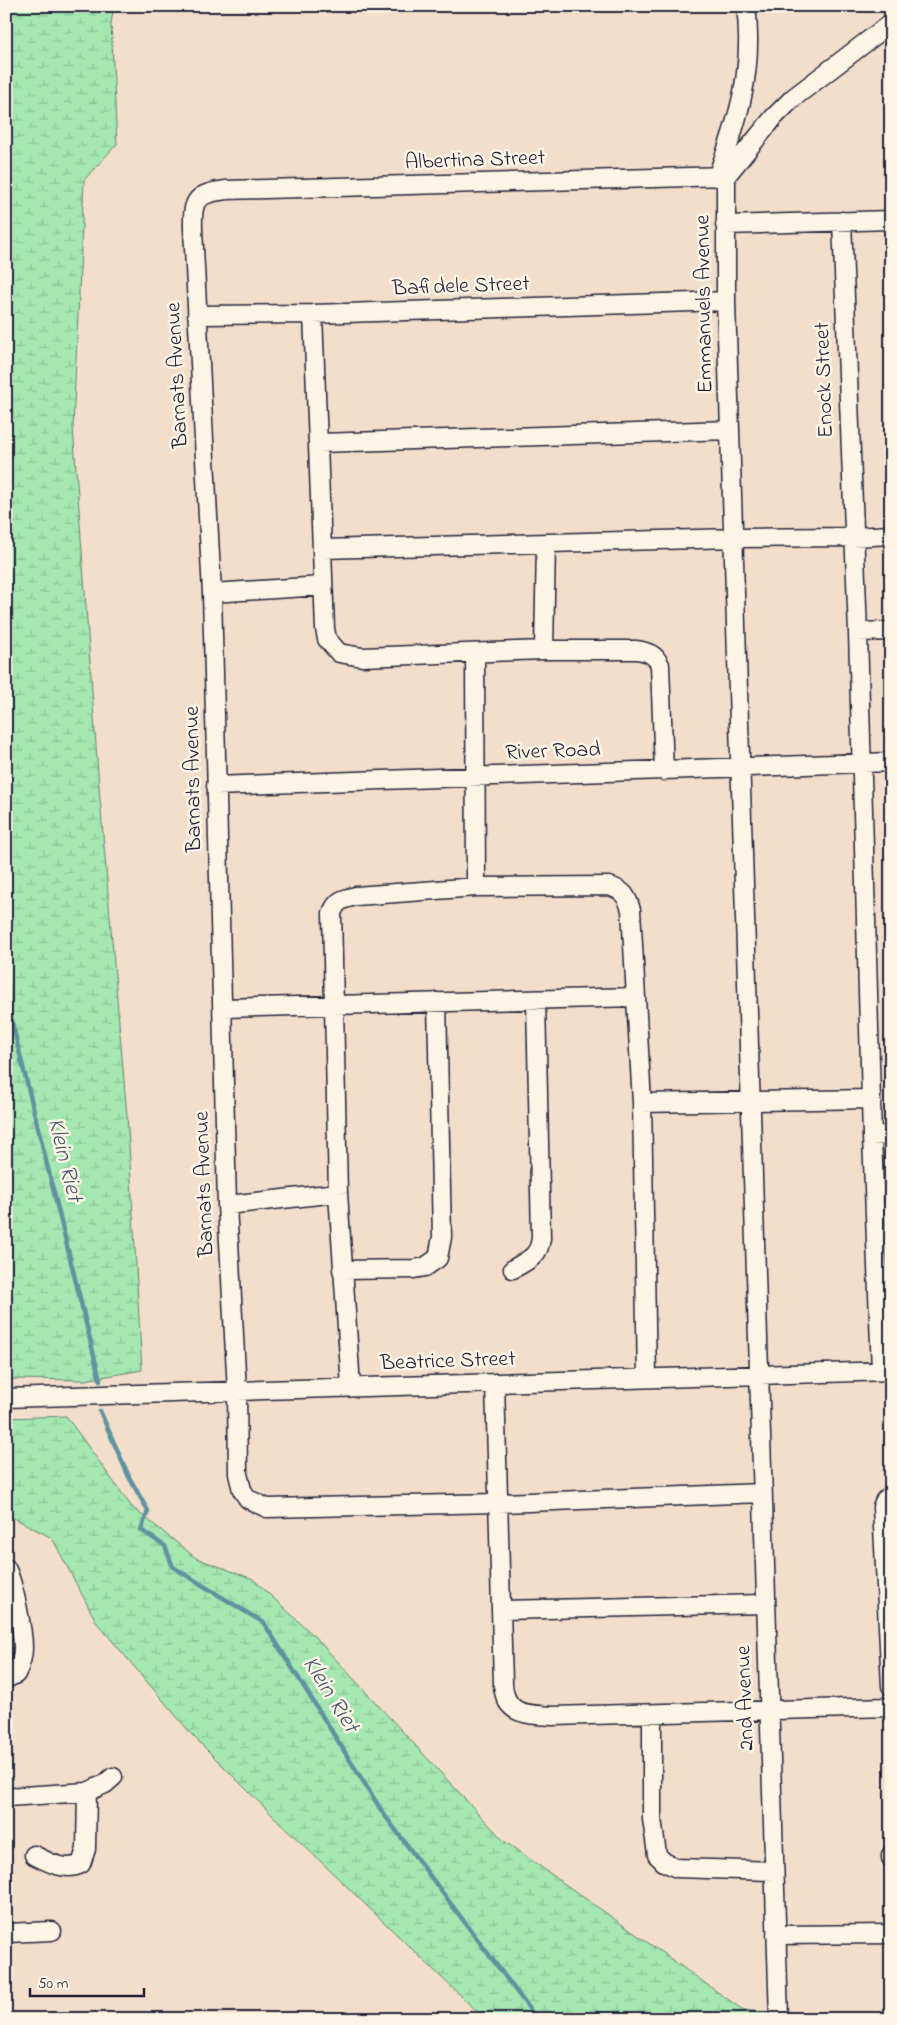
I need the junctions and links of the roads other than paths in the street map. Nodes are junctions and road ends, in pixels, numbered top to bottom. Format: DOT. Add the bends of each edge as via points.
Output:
graph roads {
  1 [pos="746,6"];
  2 [pos="891,23"];
  3 [pos="721,176"];
  4 [pos="226,190"];
  5 [pos="891,220"];
  6 [pos="842,221"];
  7 [pos="725,225"];
  8 [pos="726,301"];
  9 [pos="313,314"];
  10 [pos="197,315"];
  11 [pos="730,430"];
  12 [pos="319,443"];
  13 [pos="891,535"];
  14 [pos="852,537"];
  15 [pos="734,538"];
  16 [pos="546,542"];
  17 [pos="322,549"];
  18 [pos="322,586"];
  19 [pos="212,593"];
  20 [pos="891,631"];
  21 [pos="858,632"];
  22 [pos="544,650"];
  23 [pos="475,653"];
  24 [pos="891,762"];
  25 [pos="860,764"];
  26 [pos="740,768"];
  27 [pos="664,771"];
  28 [pos="476,777"];
  29 [pos="216,786"];
  30 [pos="476,887"];
  31 [pos="636,998"];
  32 [pos="536,1000"];
  33 [pos="437,1002"];
  34 [pos="333,1005"];
  35 [pos="222,1008"];
  36 [pos="871,1098"];
  37 [pos="750,1100"];
  38 [pos="642,1103"];
  39 [pos="891,1135"];
  40 [pos="872,1136"];
  41 [pos="338,1193"];
  42 [pos="227,1205"];
  43 [pos="884,1253"];
  44 [pos="513,1269"];
  45 [pos="342,1270"];
  46 [pos="886,1371"];
  47 [pos="758,1375"];
  48 [pos="647,1378"];
  49 [pos="495,1383"];
  50 [pos="351,1387"];
  51 [pos="237,1391"];
  52 [pos="6,1398"];
  53 [pos="762,1493"];
  54 [pos="891,1495"];
  55 [pos="499,1503"];
  56 [pos="6,1568"];
  57 [pos="888,1597"];
  58 [pos="765,1604"];
  59 [pos="502,1610"];
  60 [pos="6,1679"];
  61 [pos="891,1686"];
  62 [pos="891,1707"];
  63 [pos="769,1710"];
  64 [pos="652,1714"];
  65 [pos="113,1777"];
  66 [pos="87,1792"];
  67 [pos="6,1797"];
  68 [pos="34,1855"];
  69 [pos="774,1871"];
  70 [pos="52,1931"];
  71 [pos="6,1933"];
  72 [pos="891,1934"];
  73 [pos="776,1935"];
  74 [pos="779,2019"];
  1 -- 3 [label="street, Emmanuels Avenue" via="748,61 736,124"];
  2 -- 3 [label="street" via="793,98"];
  3 -- 4 [label="street, Albertina Street"];
  3 -- 7 [label="street, Emmanuels Avenue"];
  4 -- 10 [label="street, Barnats Avenue" via="200,196 192,209"];
  5 -- 6 [label="street"];
  6 -- 7 [label="street"];
  6 -- 14 [label="street, Enock Street"];
  7 -- 8 [label="street, Emmanuels Avenue"];
  8 -- 9 [label="street, Bafidele Street"];
  8 -- 11 [label="street, Emmanuels Avenue"];
  9 -- 10 [label="street, Bafidele Street"];
  9 -- 12 [label="street"];
  10 -- 19 [label="street, Barnats Avenue"];
  11 -- 12 [label="street"];
  11 -- 15 [label="street, Emmanuels Avenue"];
  12 -- 17 [label="street"];
  13 -- 14 [label="street"];
  14 -- 15 [label="street"];
  14 -- 21 [label="street, Enock Street"];
  15 -- 16 [label="street"];
  15 -- 26 [label="street, Emmanuels Avenue"];
  16 -- 17 [label="street"];
  16 -- 22 [label="street"];
  17 -- 18 [label="street"];
  18 -- 19 [label="street"];
  18 -- 23 [label="street" via="327,639 339,653 362,657"];
  19 -- 29 [label="street, Barnats Avenue"];
  20 -- 21 [label="street"];
  21 -- 25 [label="street, Enock Street"];
  22 -- 23 [label="street"];
  22 -- 27 [label="street" via="637,650 653,655 660,665"];
  23 -- 28 [label="street"];
  24 -- 25 [label="street, River Road"];
  25 -- 26 [label="street, River Road"];
  25 -- 36 [label="street, Enock Street"];
  26 -- 27 [label="street, River Road"];
  26 -- 37 [label="street, 2nd Avenue"];
  27 -- 28 [label="street, River Road"];
  28 -- 29 [label="street, River Road"];
  28 -- 30 [label="street"];
  29 -- 35 [label="street, Barnats Avenue"];
  30 -- 31 [label="street" via="599,885 623,892 631,910"];
  30 -- 34 [label="street" via="342,899 332,913"];
  31 -- 32 [label="street"];
  31 -- 38 [label="street"];
  32 -- 33 [label="street"];
  32 -- 44 [label="street" via="541,1238 536,1255"];
  33 -- 34 [label="street"];
  33 -- 45 [label="street" via="442,1237 438,1258 425,1267 414,1269"];
  34 -- 35 [label="street"];
  34 -- 41 [label="street"];
  35 -- 42 [label="street, Barnats Avenue"];
  36 -- 37 [label="street"];
  36 -- 40 [label="street, Enock Street"];
  37 -- 38 [label="street"];
  37 -- 47 [label="street, 2nd Avenue"];
  38 -- 48 [label="street"];
  39 -- 40 [label="street"];
  40 -- 43 [label="street, Enock Street"];
  41 -- 42 [label="street"];
  41 -- 45 [label="street"];
  42 -- 51 [label="street, Barnats Avenue"];
  43 -- 46 [label="street, Enock Street"];
  45 -- 50 [label="street"];
  46 -- 47 [label="street, Beatrice Street"];
  47 -- 48 [label="street, Beatrice Street"];
  47 -- 53 [label="street, 2nd Avenue"];
  48 -- 49 [label="street, Beatrice Street"];
  49 -- 50 [label="street, Beatrice Street"];
  49 -- 55 [label="street"];
  50 -- 51 [label="street, Beatrice Street"];
  51 -- 52 [label="street, Beatrice Street"];
  51 -- 55 [label="street, Barnats Avenue" via="238,1474 248,1500 258,1505 267,1508"];
  53 -- 55 [label="street, Barnats Avenue"];
  53 -- 58 [label="street, 2nd Avenue"];
  54 -- 57 [label="street" via="882,1507"];
  55 -- 59 [label="street"];
  56 -- 60 [label="street" via="23,1648 16,1674"];
  57 -- 61 [label="street"];
  58 -- 59 [label="street"];
  58 -- 63 [label="street, 2nd Avenue"];
  59 -- 64 [label="street" via="503,1695 508,1705 524,1714 552,1716"];
  62 -- 63 [label="street"];
  63 -- 64 [label="street"];
  63 -- 69 [label="street, 2nd Avenue"];
  64 -- 69 [label="street" via="652,1819 657,1855 677,1868"];
  65 -- 66 [label="street" via="106,1784"];
  66 -- 67 [label="street"];
  66 -- 68 [label="street" via="86,1849 81,1864 60,1866"];
  69 -- 73 [label="street, 2nd Avenue"];
  70 -- 71 [label="street"];
  72 -- 73 [label="street"];
  73 -- 74 [label="street, 2nd Avenue"];
}
